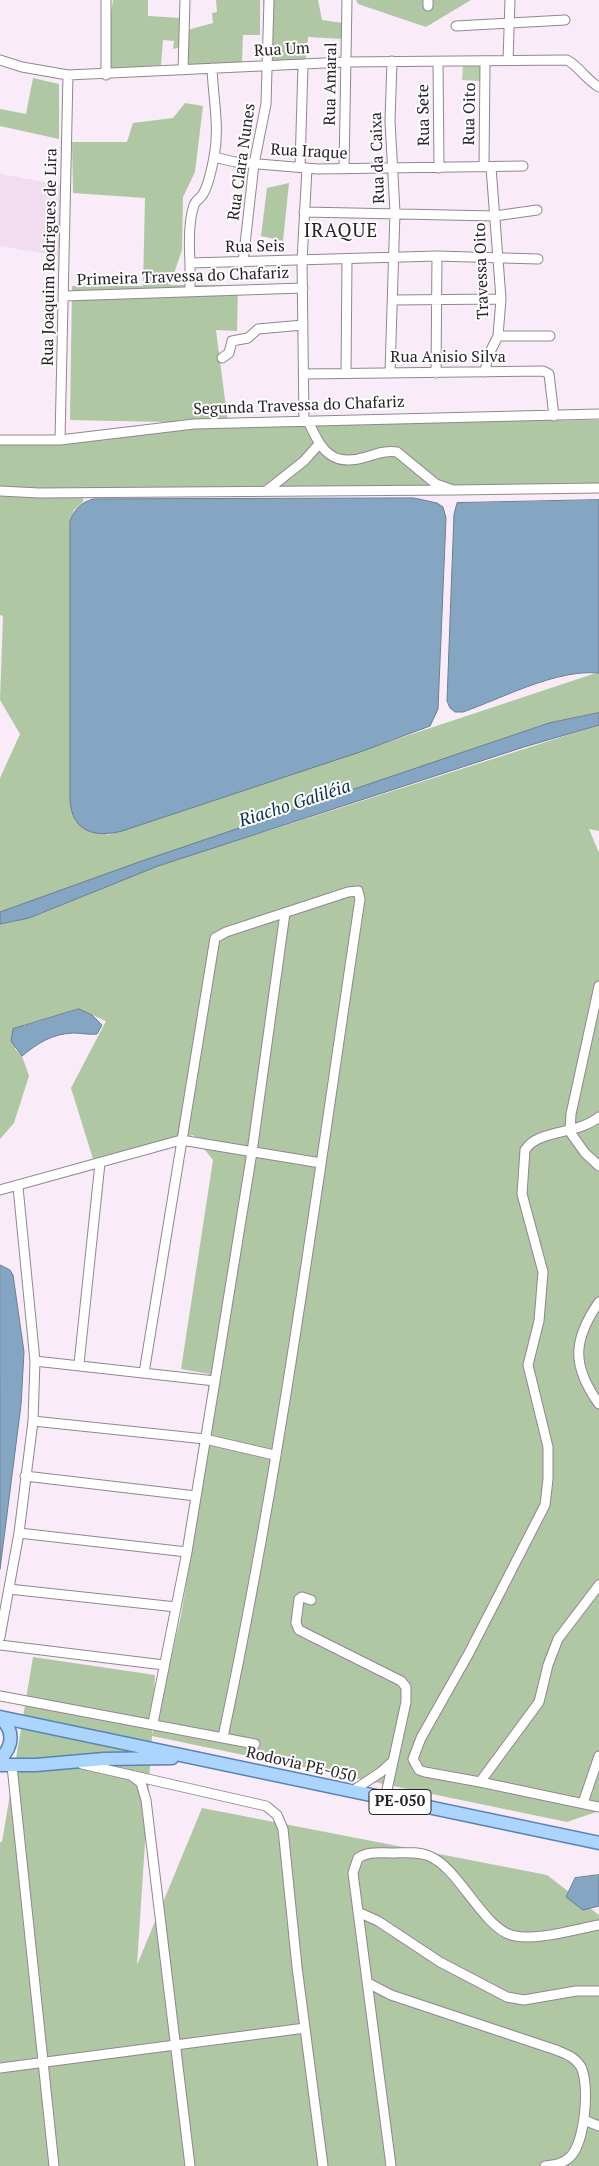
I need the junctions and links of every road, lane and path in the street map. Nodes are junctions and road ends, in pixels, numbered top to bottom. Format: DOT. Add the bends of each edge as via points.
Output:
graph roads {
  1 [pos="106,0"];
  2 [pos="184,0"];
  3 [pos="269,0"];
  4 [pos="347,0"];
  5 [pos="510,0"];
  6 [pos="565,20"];
  7 [pos="509,24"];
  8 [pos="456,26"];
  9 [pos="0,60"];
  10 [pos="392,61"];
  11 [pos="508,61"];
  12 [pos="346,62"];
  13 [pos="438,62"];
  14 [pos="485,62"];
  15 [pos="303,64"];
  16 [pos="267,65"];
  17 [pos="212,68"];
  18 [pos="183,70"];
  19 [pos="68,75"];
  20 [pos="106,75"];
  21 [pos="599,87"];
  22 [pos="214,157"];
  23 [pos="254,164"];
  24 [pos="488,166"];
  25 [pos="523,166"];
  26 [pos="304,167"];
  27 [pos="394,168"];
  28 [pos="439,168"];
  29 [pos="344,169"];
  30 [pos="537,210"];
  31 [pos="304,212"];
  32 [pos="395,212"];
  33 [pos="495,216"];
  34 [pos="436,256"];
  35 [pos="393,258"];
  36 [pos="498,259"];
  37 [pos="538,259"];
  38 [pos="347,260"];
  39 [pos="302,261"];
  40 [pos="243,262"];
  41 [pos="190,263"];
  42 [pos="190,288"];
  43 [pos="303,288"];
  44 [pos="64,296"];
  45 [pos="438,299"];
  46 [pos="394,300"];
  47 [pos="501,300"];
  48 [pos="303,325"];
  49 [pos="498,336"];
  50 [pos="550,336"];
  51 [pos="222,358"];
  52 [pos="390,372"];
  53 [pos="486,372"];
  54 [pos="346,373"];
  55 [pos="436,373"];
  56 [pos="304,374"];
  57 [pos="599,414"];
  58 [pos="554,416"];
  59 [pos="306,421"];
  60 [pos="0,440"];
  61 [pos="60,440"];
  62 [pos="319,444"];
  63 [pos="599,488"];
  64 [pos="453,490"];
  65 [pos="0,491"];
  66 [pos="266,491"];
  67 [pos="285,913"];
  68 [pos="599,986"];
  69 [pos="599,1117"];
  70 [pos="570,1132"];
  71 [pos="181,1140"];
  72 [pos="252,1152"];
  73 [pos="100,1163"];
  74 [pos="321,1163"];
  75 [pos="599,1166"];
  76 [pos="18,1187"];
  77 [pos="0,1190"];
  78 [pos="599,1302"];
  79 [pos="35,1360"];
  80 [pos="79,1364"];
  81 [pos="144,1373"];
  82 [pos="215,1381"];
  83 [pos="599,1404"];
  84 [pos="33,1421"];
  85 [pos="205,1439"];
  86 [pos="274,1455"];
  87 [pos="26,1476"];
  88 [pos="196,1496"];
  89 [pos="19,1533"];
  90 [pos="187,1552"];
  91 [pos="599,1586"];
  92 [pos="9,1589"];
  93 [pos="311,1600"];
  94 [pos="176,1607"];
  95 [pos="0,1637"];
  96 [pos="0,1645"];
  97 [pos="164,1666"];
  98 [pos="0,1696"];
  99 [pos="0,1718"];
  100 [pos="153,1723"];
  101 [pos="223,1737"];
  102 [pos="255,1744"];
  103 [pos="599,1756"];
  104 [pos="0,1759"];
  105 [pos="202,1759"];
  106 [pos="393,1760"];
  107 [pos="72,1762"];
  108 [pos="6,1766"];
  109 [pos="129,1774"];
  110 [pos="480,1782"];
  111 [pos="350,1792"];
  112 [pos="385,1799"];
  113 [pos="583,1803"];
  114 [pos="599,1808"];
  115 [pos="599,1844"];
  116 [pos="358,1912"];
  117 [pos="599,1925"];
  118 [pos="368,1982"];
  119 [pos="599,1991"];
  120 [pos="305,2028"];
  121 [pos="175,2045"];
  122 [pos="44,2061"];
  123 [pos="0,2068"];
  124 [pos="584,2120"];
  125 [pos="599,2126"];
  126 [pos="54,2166"];
  127 [pos="190,2166"];
  128 [pos="323,2166"];
  129 [pos="391,2166"];
  130 [pos="545,2166"];
  1 -- 20 [label="street"];
  2 -- 18 [label="street"];
  3 -- 16 [label="street, Rua Clara Nunes"];
  4 -- 12 [label="street, Rua Amaral"];
  5 -- 7 [label="street"];
  6 -- 7 [label="street"];
  7 -- 8 [label="street"];
  7 -- 11 [label="street"];
  9 -- 19 [label="street, Rua Um"];
  10 -- 12 [label="street, Rua Um"];
  10 -- 13 [label="street, Rua Um"];
  10 -- 27 [label="street, Rua da Caixa" via="390,121"];
  11 -- 14 [label="street, Rua Um"];
  11 -- 21 [label="street, Rua Um" via="568,60 587,80"];
  12 -- 15 [label="street, Rua Um"];
  12 -- 29 [label="street, Rua Amaral"];
  13 -- 14 [label="street, Rua Um"];
  13 -- 28 [label="street, Rua Sete"];
  14 -- 24 [label="street, Rua Oito"];
  15 -- 16 [label="street, Rua Um"];
  15 -- 26 [label="street"];
  16 -- 17 [label="street, Rua Um"];
  16 -- 23 [label="street, Rua Clara Nunes" via="266,104"];
  17 -- 18 [label="street, Rua Um"];
  17 -- 22 [label="street" via="218,128"];
  18 -- 20 [label="street, Rua Um"];
  19 -- 20 [label="street, Rua Um"];
  19 -- 44 [label="street, Rua Joaquim Rodrigues de Lira"];
  22 -- 23 [label="street, Rua Iraque"];
  22 -- 41 [label="street" via="203,195 194,204"];
  23 -- 26 [label="street, Rua Iraque"];
  23 -- 40 [label="street, Rua Clara Nunes"];
  24 -- 25 [label="street, Rua Iraque"];
  24 -- 28 [label="street, Rua Iraque"];
  24 -- 33 [label="street, Travessa Oito"];
  26 -- 29 [label="street, Rua Iraque"];
  26 -- 31 [label="street"];
  27 -- 28 [label="street, Rua Iraque"];
  27 -- 29 [label="street, Rua Iraque"];
  27 -- 32 [label="street, Rua da Caixa"];
  30 -- 33 [label="street"];
  31 -- 32 [label="street"];
  31 -- 39 [label="street"];
  32 -- 33 [label="street"];
  32 -- 35 [label="street, Rua da Caixa"];
  33 -- 36 [label="street, Travessa Oito"];
  34 -- 35 [label="street, Rua Seis"];
  34 -- 36 [label="street, Rua Seis"];
  34 -- 45 [label="street"];
  35 -- 38 [label="street, Rua Seis"];
  35 -- 46 [label="street, Rua da Caixa"];
  36 -- 37 [label="street, Rua Seis"];
  36 -- 47 [label="street, Travessa Oito"];
  38 -- 39 [label="street, Rua Seis"];
  38 -- 54 [label="street"];
  39 -- 40 [label="street, Rua Seis"];
  39 -- 43 [label="street"];
  40 -- 41 [label="street, Rua Seis"];
  41 -- 42 [label="street"];
  43 -- 44 [label="street, Primeira Travessa do Chafariz"];
  43 -- 48 [label="street"];
  44 -- 61 [label="street, Rua Joaquim Rodrigues de Lira"];
  45 -- 46 [label="street"];
  45 -- 47 [label="street"];
  45 -- 55 [label="street"];
  46 -- 52 [label="street, Rua da Caixa"];
  47 -- 49 [label="street, Travessa Oito"];
  48 -- 51 [label="street" via="255,330 248,338 234,340 228,354"];
  48 -- 56 [label="street"];
  49 -- 50 [label="street"];
  49 -- 53 [label="street, Travessa Oito" via="488,356"];
  52 -- 54 [label="street, Rua Anisio Silva"];
  52 -- 55 [label="street, Rua Anisio Silva"];
  53 -- 55 [label="street, Rua Anisio Silva"];
  53 -- 58 [label="street, Rua Anisio Silva" via="547,372 551,380"];
  54 -- 56 [label="street, Rua Anisio Silva"];
  56 -- 59 [label="street"];
  57 -- 58 [label="street, Segunda Travessa do Chafariz"];
  58 -- 59 [label="street, Segunda Travessa do Chafariz"];
  59 -- 61 [label="street, Segunda Travessa do Chafariz" via="194,424"];
  59 -- 62 [label="street"];
  60 -- 61 [label="street, Segunda Travessa do Chafariz"];
  62 -- 64 [label="street" via="332,457 348,461 382,452 397,452 436,484"];
  62 -- 66 [label="street" via="304,461"];
  63 -- 64 [label="street"];
  64 -- 66 [label="street"];
  65 -- 66 [label="street"];
  67 -- 71 [label="street" via="215,938"];
  67 -- 72 [label="street"];
  67 -- 74 [label="street" via="348,892 356,890 360,894"];
  68 -- 70 [label="street" via="571,1114"];
  69 -- 70 [label="street" via="588,1126"];
  70 -- 75 [label="street"];
  70 -- 110 [label="street" via="556,1132 528,1146 523,1166 522,1194 543,1272 539,1321 528,1365 548,1447 545,1505 421,1738 413,1759 419,1770"];
  71 -- 72 [label="street"];
  71 -- 73 [label="street"];
  71 -- 81 [label="street"];
  72 -- 74 [label="street"];
  72 -- 82 [label="street"];
  73 -- 76 [label="street"];
  73 -- 80 [label="street"];
  74 -- 86 [label="street"];
  76 -- 77 [label="street"];
  76 -- 79 [label="street"];
  78 -- 83 [label="street" via="582,1337 578,1355 581,1374"];
  79 -- 80 [label="street"];
  79 -- 84 [label="street"];
  80 -- 81 [label="street"];
  81 -- 82 [label="street"];
  82 -- 85 [label="street"];
  84 -- 85 [label="street"];
  84 -- 87 [label="street"];
  85 -- 86 [label="street"];
  85 -- 88 [label="street"];
  86 -- 101 [label="street" via="244,1638"];
  87 -- 88 [label="street"];
  87 -- 89 [label="street"];
  88 -- 90 [label="street"];
  89 -- 90 [label="street"];
  89 -- 92 [label="street"];
  90 -- 94 [label="street"];
  91 -- 110 [label="street" via="558,1639 538,1702"];
  92 -- 94 [label="street"];
  92 -- 95 [label="street"];
  93 -- 106 [label="street" via="302,1597 300,1600 296,1623 300,1632 404,1683 407,1697"];
  94 -- 97 [label="street"];
  96 -- 97 [label="street"];
  97 -- 100 [label="street"];
  98 -- 100 [label="street"];
  99 -- 104 [label="main road" via="11,1732 11,1743"];
  99 -- 105 [label="main road, Rodovia PE-050 / PE-050"];
  100 -- 101 [label="street"];
  101 -- 102 [label="street"];
  103 -- 113 [label="street"];
  105 -- 107 [label="main road, Rodovia PE-050 / PE-050" via="133,1758"];
  105 -- 111 [label="main road, Rodovia PE-050 / PE-050"];
  106 -- 111 [label="street"];
  106 -- 112 [label="street"];
  107 -- 108 [label="main road, Rodovia PE-050 / PE-050"];
  107 -- 109 [label="street"];
  108 -- 122 [label="street"];
  109 -- 120 [label="street" via="266,1806 277,1815 283,1829"];
  109 -- 121 [label="street" via="141,1783 146,1800"];
  110 -- 113 [label="street"];
  111 -- 112 [label="main road, Rodovia PE-050 / PE-050"];
  112 -- 115 [label="main road, Rodovia PE-050 / PE-050"];
  113 -- 114 [label="street"];
  116 -- 117 [label="street" via="354,1863 358,1858 370,1852 410,1853 435,1859 493,1922 511,1935 542,1935"];
  116 -- 118 [label="street"];
  116 -- 119 [label="street" via="378,1921 440,1962 507,1997 524,2000 576,1991"];
  118 -- 124 [label="street" via="391,1995 574,2058 583,2074"];
  118 -- 129 [label="street"];
  120 -- 121 [label="street"];
  120 -- 128 [label="street"];
  121 -- 122 [label="street"];
  121 -- 127 [label="street"];
  122 -- 123 [label="street"];
  122 -- 126 [label="street"];
  124 -- 125 [label="street"];
  124 -- 130 [label="street" via="579,2143 571,2156"];
}
